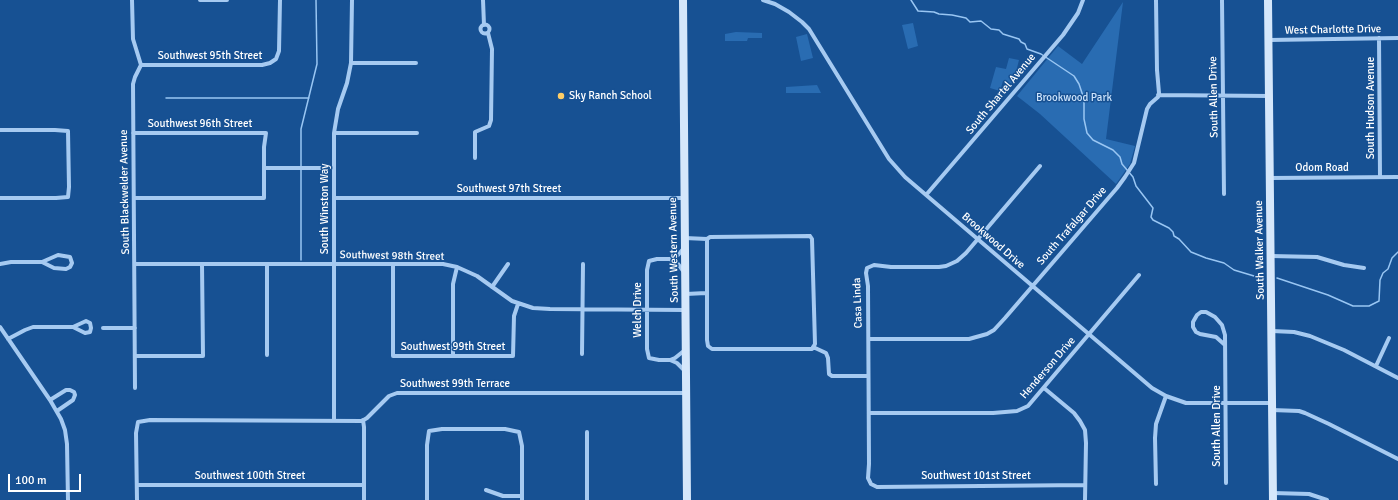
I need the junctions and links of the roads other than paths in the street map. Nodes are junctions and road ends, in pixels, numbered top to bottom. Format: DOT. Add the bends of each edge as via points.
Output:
graph roads {
  1 [pos="132,0"];
  2 [pos="200,0"];
  3 [pos="227,0"];
  4 [pos="280,0"];
  5 [pos="352,0"];
  6 [pos="483,0"];
  7 [pos="683,0"];
  8 [pos="763,0"];
  9 [pos="1083,0"];
  10 [pos="1156,0"];
  11 [pos="1222,0"];
  12 [pos="1268,0"];
  13 [pos="1379,38"];
  14 [pos="1398,38"];
  15 [pos="1268,40"];
  16 [pos="351,63"];
  17 [pos="416,63"];
  18 [pos="141,66"];
  19 [pos="1158,95"];
  20 [pos="1223,96"];
  21 [pos="1269,96"];
  22 [pos="0,130"];
  23 [pos="417,132"];
  24 [pos="334,133"];
  25 [pos="134,134"];
  26 [pos="475,158"];
  27 [pos="1040,166"];
  28 [pos="264,168"];
  29 [pos="334,168"];
  30 [pos="1380,177"];
  31 [pos="1398,177"];
  32 [pos="1270,178"];
  33 [pos="1224,194"];
  34 [pos="926,195"];
  35 [pos="0,198"];
  36 [pos="134,198"];
  37 [pos="334,198"];
  38 [pos="685,198"];
  39 [pos="977,238"];
  40 [pos="707,239"];
  41 [pos="685,242"];
  42 [pos="1271,256"];
  43 [pos="670,259"];
  44 [pos="42,262"];
  45 [pos="0,264"];
  46 [pos="135,264"];
  47 [pos="202,264"];
  48 [pos="267,264"];
  49 [pos="334,264"];
  50 [pos="393,264"];
  51 [pos="508,264"];
  52 [pos="583,264"];
  53 [pos="457,267"];
  54 [pos="1364,268"];
  55 [pos="686,274"];
  56 [pos="1139,275"];
  57 [pos="1032,286"];
  58 [pos="492,287"];
  59 [pos="706,293"];
  60 [pos="686,294"];
  61 [pos="518,304"];
  62 [pos="582,309"];
  63 [pos="647,310"];
  64 [pos="686,310"];
  65 [pos="0,326"];
  66 [pos="73,327"];
  67 [pos="103,328"];
  68 [pos="135,328"];
  69 [pos="1272,331"];
  70 [pos="1089,333"];
  71 [pos="1389,338"];
  72 [pos="8,339"];
  73 [pos="868,339"];
  74 [pos="1225,345"];
  75 [pos="813,347"];
  76 [pos="686,348"];
  77 [pos="582,354"];
  78 [pos="267,355"];
  79 [pos="135,356"];
  80 [pos="453,356"];
  81 [pos="670,360"];
  82 [pos="1376,366"];
  83 [pos="686,373"];
  84 [pos="868,376"];
  85 [pos="1398,378"];
  86 [pos="135,388"];
  87 [pos="1044,388"];
  88 [pos="687,393"];
  89 [pos="1166,396"];
  90 [pos="50,400"];
  91 [pos="1225,403"];
  92 [pos="1272,407"];
  93 [pos="57,411"];
  94 [pos="869,413"];
  95 [pos="334,420"];
  96 [pos="363,420"];
  97 [pos="586,432"];
  98 [pos="1398,459"];
  99 [pos="869,482"];
  100 [pos="1226,483"];
  101 [pos="1084,484"];
  102 [pos="1156,484"];
  103 [pos="137,485"];
  104 [pos="364,485"];
  105 [pos="486,490"];
  106 [pos="1273,497"];
  107 [pos="522,498"];
  108 [pos="68,500"];
  109 [pos="137,500"];
  110 [pos="364,500"];
  111 [pos="427,500"];
  112 [pos="587,500"];
  113 [pos="687,500"];
  114 [pos="1085,500"];
  115 [pos="1327,500"];
  1 -- 18 [label="street" via="133,39"];
  2 -- 3 [label="street"];
  4 -- 18 [label="street, Southwest 95th Street" via="279,51 270,63"];
  5 -- 16 [label="street, South Winston Way"];
  6 -- 26 [label="street" via="484,25 481,31 488,33 492,49 491,120 489,126 475,132"];
  7 -- 38 [label="main road, South Western Avenue"];
  8 -- 34 [label="street, Brookwood Drive" via="789,12 809,30 889,159"];
  9 -- 34 [label="street, South Shartel Avenue" via="1072,24"];
  10 -- 19 [label="street"];
  11 -- 20 [label="street, South Allen Drive"];
  12 -- 15 [label="main road, South Walker Avenue"];
  13 -- 14 [label="street, West Charlotte Drive"];
  13 -- 15 [label="street, West Charlotte Drive"];
  13 -- 30 [label="street, South Hudson Avenue"];
  15 -- 21 [label="main road, South Walker Avenue"];
  16 -- 17 [label="street"];
  16 -- 24 [label="street, South Winston Way"];
  18 -- 25 [label="street, South Blackwelder Avenue" via="133,84"];
  19 -- 20 [label="street"];
  19 -- 57 [label="street, South Trafalgar Drive" via="1147,109 1134,163 1126,177"];
  20 -- 21 [label="street"];
  20 -- 33 [label="street, South Allen Drive"];
  21 -- 32 [label="main road, South Walker Avenue"];
  22 -- 35 [label="street" via="68,131 68,196"];
  23 -- 24 [label="street"];
  24 -- 29 [label="street, South Winston Way"];
  25 -- 28 [label="street, Southwest 96th Street" via="266,133"];
  25 -- 36 [label="street, South Blackwelder Avenue"];
  27 -- 39 [label="street, Casa Linda"];
  28 -- 29 [label="street"];
  28 -- 36 [label="street" via="264,198"];
  29 -- 37 [label="street, South Winston Way"];
  30 -- 31 [label="street, Odom Road"];
  30 -- 32 [label="street, Odom Road"];
  32 -- 42 [label="main road, South Walker Avenue"];
  34 -- 39 [label="street, Brookwood Drive"];
  36 -- 46 [label="street, South Blackwelder Avenue"];
  37 -- 38 [label="street, Southwest 97th Street"];
  37 -- 49 [label="street, South Winston Way"];
  38 -- 41 [label="main road, South Western Avenue"];
  39 -- 57 [label="street, Brookwood Drive"];
  39 -- 73 [label="street, Casa Linda" via="962,257 946,266 869,267 866,274"];
  40 -- 41 [label="street"];
  40 -- 59 [label="street"];
  40 -- 75 [label="street" via="810,236 815,344"];
  41 -- 43 [label="street" via="678,255"];
  41 -- 55 [label="main road, South Western Avenue"];
  42 -- 54 [label="street" via="1317,257"];
  42 -- 69 [label="main road, South Walker Avenue"];
  43 -- 55 [label="street"];
  43 -- 63 [label="street, Welch Drive" via="649,261"];
  44 -- 44 [label="street" via="57,269 68,268 72,263 71,258 66,255 58,255"];
  44 -- 45 [label="street"];
  46 -- 47 [label="street, Southwest 98th Street"];
  46 -- 68 [label="street, South Blackwelder Avenue"];
  47 -- 48 [label="street, Southwest 98th Street"];
  47 -- 79 [label="street" via="203,356"];
  48 -- 49 [label="street, Southwest 98th Street"];
  48 -- 78 [label="street"];
  49 -- 50 [label="street, Southwest 98th Street"];
  49 -- 95 [label="street, South Winston Way"];
  50 -- 53 [label="street, Southwest 98th Street" via="443,264"];
  50 -- 80 [label="street, Southwest 99th Street" via="393,356"];
  51 -- 58 [label="street"];
  52 -- 62 [label="street"];
  53 -- 58 [label="street, Southwest 98th Street"];
  53 -- 80 [label="street" via="453,289"];
  55 -- 60 [label="main road, South Western Avenue"];
  56 -- 70 [label="street, Henderson Drive"];
  57 -- 70 [label="street, Brookwood Drive"];
  57 -- 73 [label="street, South Trafalgar Drive" via="999,325 979,337"];
  58 -- 61 [label="street, Southwest 98th Street"];
  59 -- 60 [label="street"];
  59 -- 75 [label="street" via="707,340 708,346 712,349 804,350"];
  60 -- 64 [label="main road, South Western Avenue"];
  61 -- 62 [label="street, Southwest 98th Street" via="539,309"];
  61 -- 80 [label="street, Southwest 99th Street" via="513,319 513,356"];
  62 -- 63 [label="street, Southwest 98th Street"];
  62 -- 77 [label="street"];
  63 -- 64 [label="street, Southwest 98th Street"];
  63 -- 81 [label="street, Welch Drive" via="649,358"];
  64 -- 76 [label="main road, South Western Avenue"];
  65 -- 72 [label="street"];
  66 -- 72 [label="street" via="33,328"];
  67 -- 68 [label="street"];
  68 -- 79 [label="street, South Blackwelder Avenue"];
  69 -- 82 [label="street" via="1301,333"];
  69 -- 92 [label="main road, South Walker Avenue"];
  70 -- 87 [label="street, Henderson Drive"];
  70 -- 89 [label="street, Brookwood Drive" via="1146,383"];
  71 -- 82 [label="street"];
  72 -- 90 [label="street"];
  73 -- 84 [label="street, Casa Linda"];
  74 -- 74 [label="street, South Allen Drive" via="1224,330 1219,321 1209,313 1197,315 1193,322 1196,332 1216,337"];
  74 -- 91 [label="street, South Allen Drive"];
  75 -- 84 [label="street" via="826,352 829,374 832,376"];
  76 -- 81 [label="street"];
  76 -- 83 [label="main road, South Western Avenue"];
  79 -- 86 [label="street, South Blackwelder Avenue"];
  81 -- 83 [label="street"];
  82 -- 85 [label="street"];
  83 -- 88 [label="main road, South Western Avenue"];
  84 -- 94 [label="street, Casa Linda"];
  87 -- 94 [label="street, Henderson Drive" via="1028,406 1017,411"];
  87 -- 101 [label="street" via="1074,413 1085,430"];
  88 -- 96 [label="street, Southwest 99th Terrace" via="397,393 387,397"];
  88 -- 113 [label="main road, South Western Avenue"];
  89 -- 91 [label="street, Brookwood Drive" via="1186,403"];
  89 -- 102 [label="street" via="1156,424"];
  90 -- 93 [label="street"];
  90 -- 93 [label="street" via="66,390 74,392 74,400"];
  91 -- 92 [label="street, Brookwood Drive"];
  91 -- 100 [label="street, South Allen Drive"];
  92 -- 98 [label="street" via="1312,415"];
  92 -- 106 [label="main road, South Walker Avenue"];
  93 -- 108 [label="street" via="67,440"];
  94 -- 99 [label="street, Casa Linda"];
  95 -- 96 [label="street"];
  95 -- 103 [label="street" via="138,422"];
  96 -- 104 [label="street"];
  97 -- 112 [label="street"];
  99 -- 101 [label="street, Southwest 101st Street" via="877,487"];
  101 -- 114 [label="street"];
  103 -- 104 [label="street, Southwest 100th Street"];
  103 -- 109 [label="street"];
  104 -- 110 [label="street"];
  105 -- 107 [label="street" via="503,496"];
  106 -- 115 [label="street" via="1309,494"];
  107 -- 111 [label="street" via="522,446 519,432 505,429 442,429 429,431 426,445"];
}
